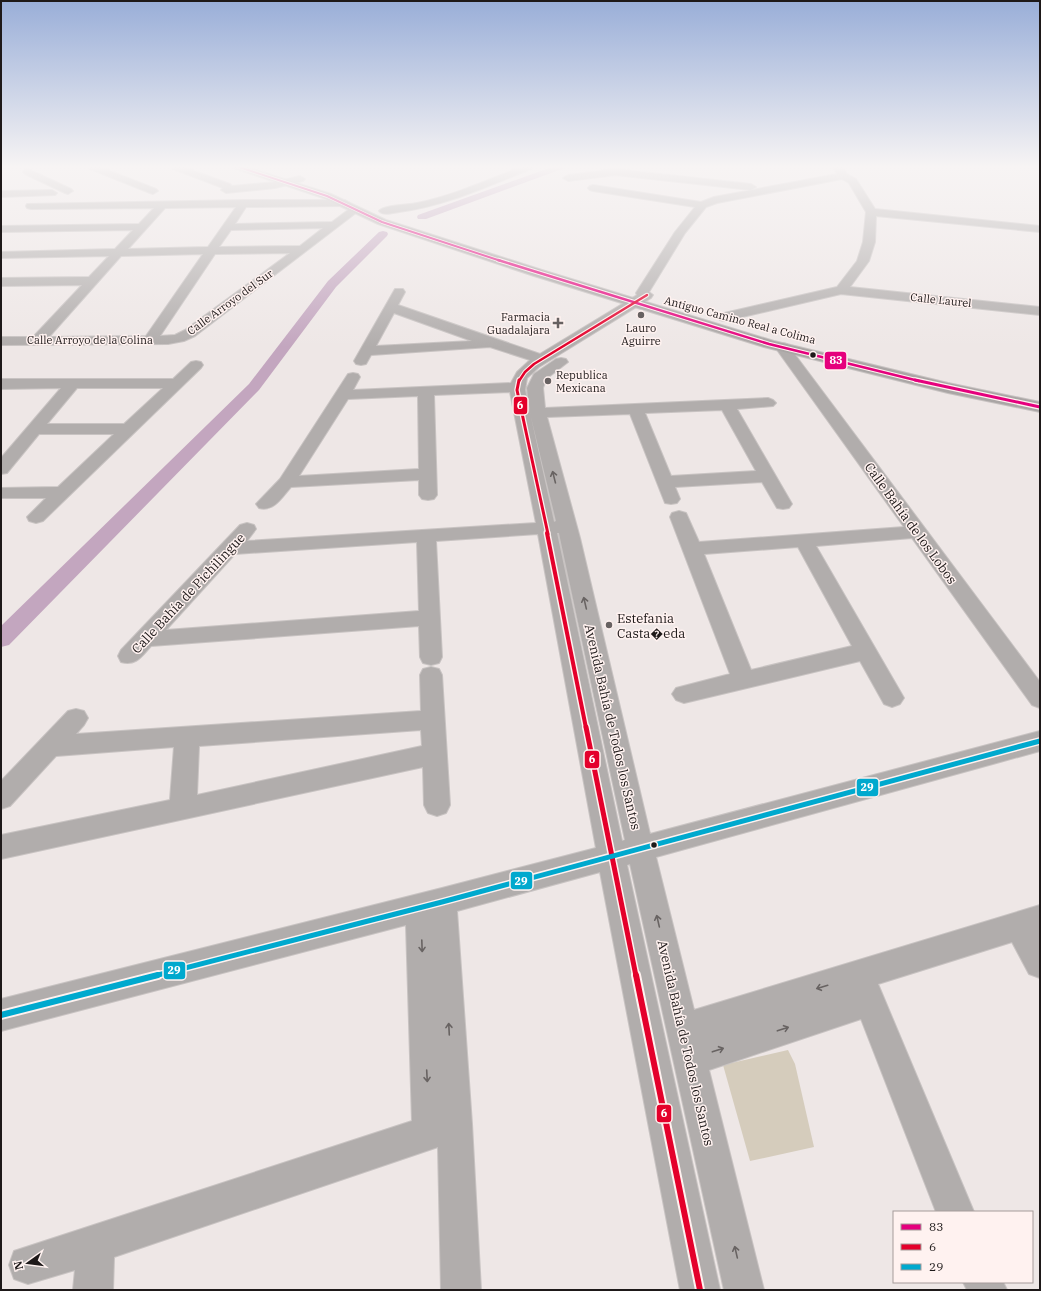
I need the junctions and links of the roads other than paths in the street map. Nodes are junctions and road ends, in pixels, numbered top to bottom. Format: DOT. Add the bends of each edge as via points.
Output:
graph roads {
  1 [pos="228,227"];
  2 [pos="329,227"];
  3 [pos="398,227"];
  4 [pos="428,227"];
  5 [pos="684,227"];
  6 [pos="870,227"];
  7 [pos="1023,227"];
  8 [pos="142,228"];
  9 [pos="1040,229"];
  10 [pos="1,230"];
  11 [pos="301,249"];
  12 [pos="211,251"];
  13 [pos="118,252"];
  14 [pos="1,254"];
  15 [pos="92,281"];
  16 [pos="1,282"];
  17 [pos="14,282"];
  18 [pos="841,290"];
  19 [pos="399,292"];
  20 [pos="1,294"];
  21 [pos="648,299"];
  22 [pos="391,307"];
  23 [pos="1040,311"];
  24 [pos="726,317"];
  25 [pos="748,323"];
  26 [pos="180,338"];
  27 [pos="150,340"];
  28 [pos="1,341"];
  29 [pos="37,341"];
  30 [pos="485,342"];
  31 [pos="782,348"];
  32 [pos="367,351"];
  33 [pos="537,361"];
  34 [pos="196,364"];
  35 [pos="940,372"];
  36 [pos="73,383"];
  37 [pos="176,383"];
  38 [pos="1,384"];
  39 [pos="994,384"];
  40 [pos="517,388"];
  41 [pos="426,392"];
  42 [pos="343,395"];
  43 [pos="768,403"];
  44 [pos="727,405"];
  45 [pos="1040,407"];
  46 [pos="637,412"];
  47 [pos="539,417"];
  48 [pos="128,428"];
  49 [pos="35,429"];
  50 [pos="1,469"];
  51 [pos="427,474"];
  52 [pos="767,476"];
  53 [pos="286,482"];
  54 [pos="665,482"];
  55 [pos="62,492"];
  56 [pos="1,493"];
  57 [pos="428,495"];
  58 [pos="265,504"];
  59 [pos="783,504"];
  60 [pos="36,516"];
  61 [pos="247,529"];
  62 [pos="558,533"];
  63 [pos="921,537"];
  64 [pos="427,542"];
  65 [pos="806,545"];
  66 [pos="228,548"];
  67 [pos="692,549"];
  68 [pos="430,618"];
  69 [pos="145,639"];
  70 [pos="866,651"];
  71 [pos="129,656"];
  72 [pos="744,680"];
  73 [pos="684,694"];
  74 [pos="892,698"];
  75 [pos="1040,699"];
  76 [pos="76,718"];
  77 [pos="433,720"];
  78 [pos="187,737"];
  79 [pos="1040,741"];
  80 [pos="50,746"];
  81 [pos="434,754"];
  82 [pos="1,798"];
  83 [pos="437,804"];
  84 [pos="183,810"];
  85 [pos="1,847"];
  86 [pos="640,847"];
  87 [pos="611,855"];
  88 [pos="431,904"];
  89 [pos="1030,923"];
  90 [pos="1040,963"];
  91 [pos="864,988"];
  92 [pos="1,1015"];
  93 [pos="687,1045"];
  94 [pos="442,1128"];
  95 [pos="955,1211"];
  96 [pos="96,1244"];
  97 [pos="28,1265"];
  98 [pos="93,1290"];
  99 [pos="461,1290"];
  100 [pos="700,1290"];
  101 [pos="744,1290"];
  1 -- 12 [label="street"];
  2 -- 11 [label="street, Calle Arroyo del Sur"];
  3 -- 21 [label="main road, Antiguo Camino Real a Colima" via="506,263"];
  4 -- 21 [label="main road, Antiguo Camino Real a Colima"];
  5 -- 21 [label="street"];
  6 -- 18 [label="street" via="869,242 863,261"];
  7 -- 9 [label="street"];
  8 -- 10 [label="street"];
  8 -- 13 [label="street"];
  11 -- 12 [label="street"];
  11 -- 26 [label="street, Calle Arroyo del Sur"];
  12 -- 13 [label="street"];
  12 -- 27 [label="street"];
  13 -- 14 [label="street"];
  13 -- 15 [label="street"];
  15 -- 17 [label="street"];
  15 -- 29 [label="street"];
  16 -- 17 [label="street"];
  17 -- 20 [label="street"];
  18 -- 23 [label="street, Calle Laurel"];
  18 -- 24 [label="street, Calle Laurel"];
  19 -- 22 [label="street"];
  21 -- 24 [label="main road, Antiguo Camino Real a Colima"];
  21 -- 31 [label="main road, Antiguo Camino Real a Colima"];
  21 -- 33 [label="street"];
  21 -- 47 [label="street, Avenida Bahía de Todos los Santos" via="539,377 535,388"];
  22 -- 30 [label="street"];
  22 -- 32 [label="street"];
  24 -- 25 [label="main road, Antiguo Camino Real a Colima"];
  26 -- 27 [label="street, Calle Arroyo de la Colina"];
  27 -- 29 [label="street, Calle Arroyo de la Colina"];
  28 -- 29 [label="street, Calle Arroyo de la Colina"];
  30 -- 32 [label="street"];
  30 -- 33 [label="street"];
  31 -- 45 [label="main road, Antiguo Camino Real a Colima"];
  31 -- 63 [label="street, Calle Bahía de los Lobos"];
  32 -- 42 [label="street"];
  33 -- 40 [label="street" via="523,372"];
  34 -- 37 [label="street"];
  35 -- 39 [label="main road"];
  36 -- 37 [label="street"];
  36 -- 38 [label="street"];
  36 -- 49 [label="street"];
  37 -- 48 [label="street"];
  40 -- 41 [label="street"];
  40 -- 62 [label="street, Avenida Bahía de Todos los Santos"];
  41 -- 42 [label="street"];
  41 -- 51 [label="street"];
  42 -- 53 [label="street"];
  43 -- 44 [label="street"];
  44 -- 46 [label="street"];
  44 -- 52 [label="street"];
  46 -- 47 [label="street"];
  46 -- 54 [label="street"];
  62 -- 47 [label="street, Avenida Bahía de Todos los Santos, one-way"];
  48 -- 49 [label="street"];
  48 -- 55 [label="street"];
  49 -- 50 [label="street"];
  51 -- 53 [label="street"];
  51 -- 57 [label="street"];
  52 -- 54 [label="street"];
  52 -- 59 [label="street"];
  53 -- 58 [label="street"];
  54 -- 67 [label="street"];
  55 -- 56 [label="street"];
  55 -- 60 [label="street"];
  61 -- 66 [label="street, Calle Bahía de Pichilingue"];
  62 -- 64 [label="street"];
  86 -- 62 [label="street, Avenida Bahía de Todos los Santos, one-way"];
  62 -- 87 [label="street, Avenida Bahía de Todos los Santos"];
  63 -- 65 [label="street"];
  63 -- 75 [label="street, Calle Bahía de los Lobos"];
  64 -- 66 [label="street"];
  64 -- 68 [label="street"];
  65 -- 67 [label="street"];
  65 -- 70 [label="street"];
  66 -- 69 [label="street, Calle Bahía de Pichilingue"];
  67 -- 72 [label="street"];
  68 -- 69 [label="street"];
  68 -- 77 [label="street"];
  69 -- 71 [label="street, Calle Bahía de Pichilingue"];
  70 -- 72 [label="street"];
  70 -- 74 [label="street"];
  72 -- 73 [label="street"];
  76 -- 80 [label="street"];
  77 -- 78 [label="street"];
  77 -- 81 [label="street"];
  78 -- 80 [label="street"];
  78 -- 84 [label="street"];
  79 -- 86 [label="street"];
  80 -- 82 [label="street"];
  81 -- 83 [label="street"];
  81 -- 84 [label="street"];
  84 -- 85 [label="street"];
  86 -- 87 [label="street"];
  93 -- 86 [label="street, Avenida Bahía de Todos los Santos, one-way"];
  87 -- 88 [label="street"];
  87 -- 100 [label="street, Avenida Bahía de Todos los Santos"];
  88 -- 92 [label="street"];
  88 -- 94 [label="street"];
  89 -- 90 [label="street"];
  89 -- 91 [label="street"];
  91 -- 93 [label="street"];
  91 -- 95 [label="street"];
  101 -- 93 [label="street, Avenida Bahía de Todos los Santos, one-way"];
  94 -- 96 [label="street"];
  94 -- 99 [label="street"];
  96 -- 97 [label="street"];
  96 -- 98 [label="street"];
}
